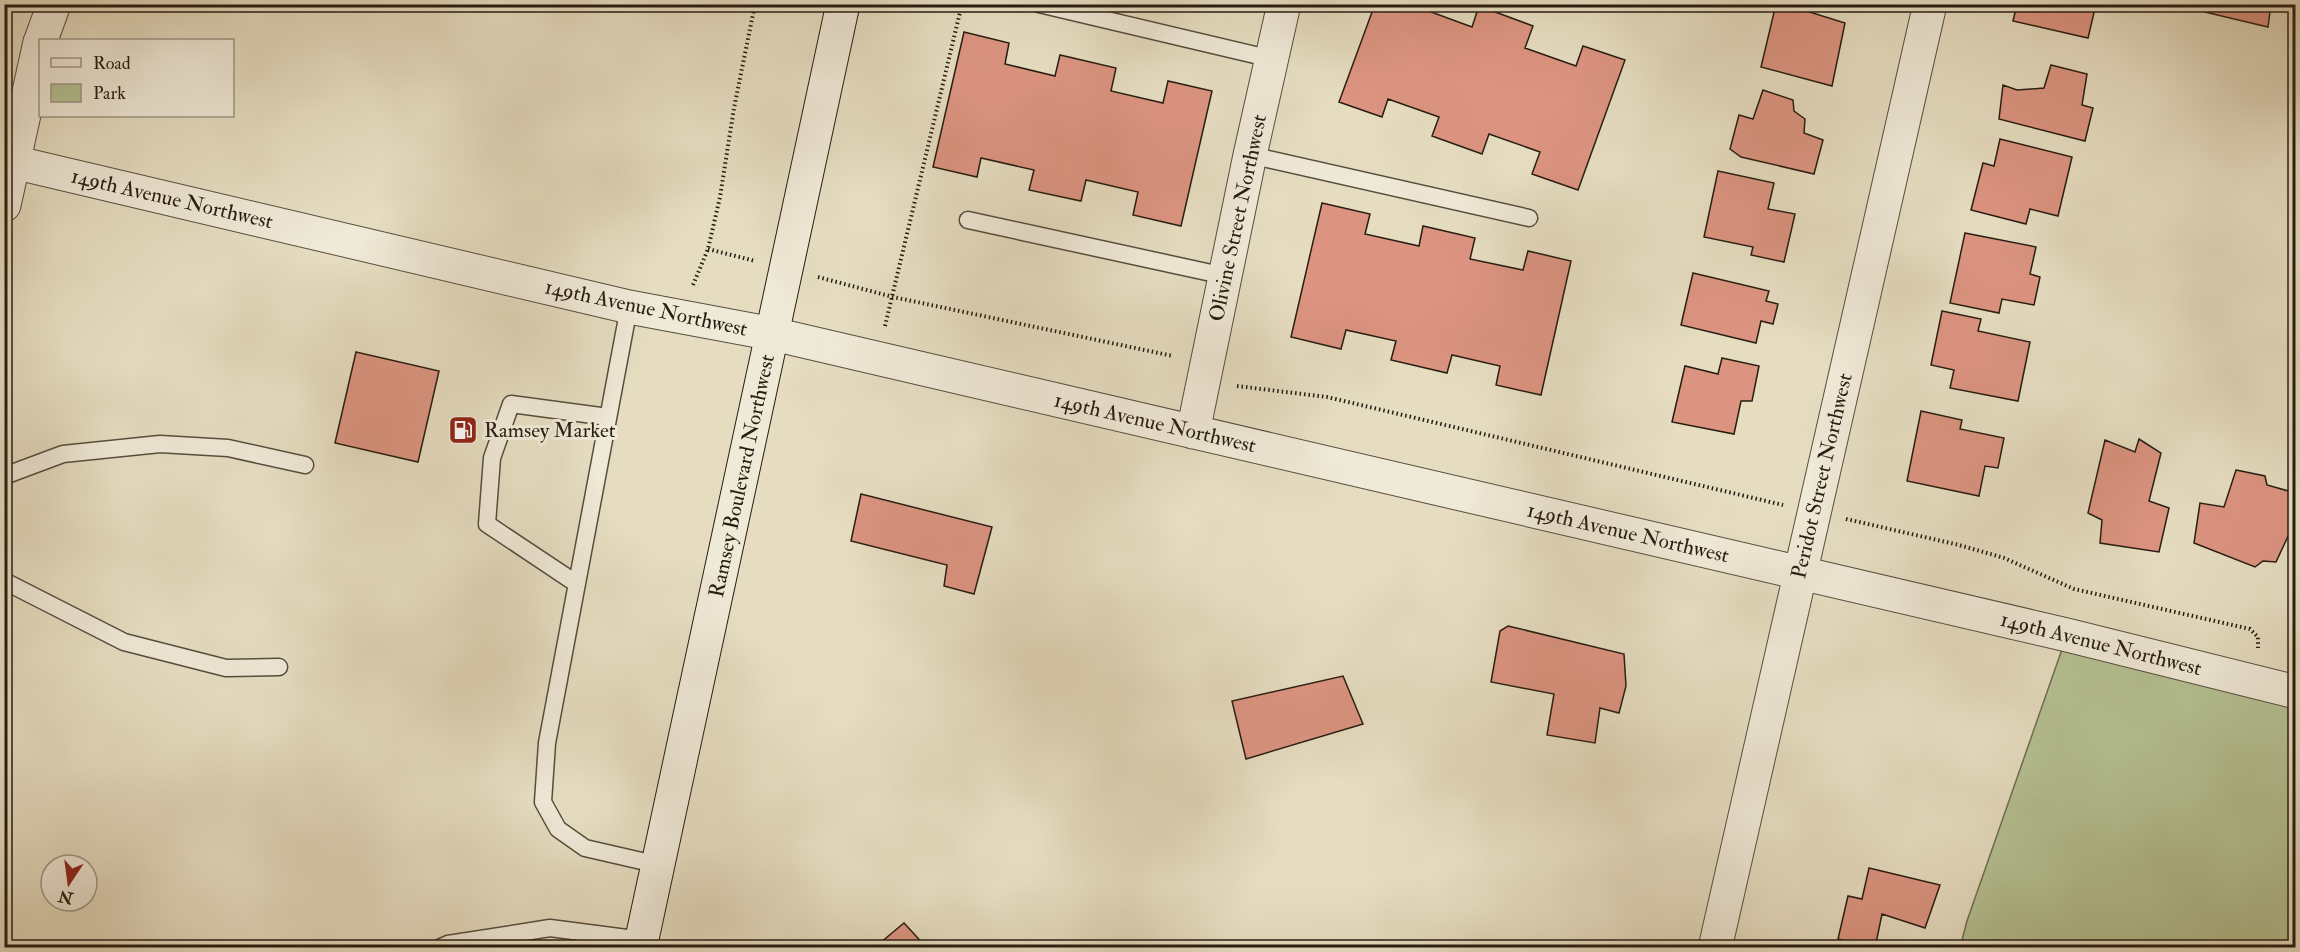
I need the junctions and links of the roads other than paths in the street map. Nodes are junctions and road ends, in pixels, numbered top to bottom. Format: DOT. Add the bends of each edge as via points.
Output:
graph roads {
  1 [pos="54,4"];
  2 [pos="843,4"];
  3 [pos="1039,4"];
  4 [pos="1284,4"];
  5 [pos="1930,4"];
  6 [pos="42,39"];
  7 [pos="39,50"];
  8 [pos="1272,59"];
  9 [pos="1250,155"];
  10 [pos="13,162"];
  11 [pos="4,205"];
  12 [pos="1529,218"];
  13 [pos="968,220"];
  14 [pos="1225,276"];
  15 [pos="629,307"];
  16 [pos="773,334"];
  17 [pos="608,417"];
  18 [pos="1193,432"];
  19 [pos="305,465"];
  20 [pos="4,476"];
  21 [pos="1799,573"];
  22 [pos="4,581"];
  23 [pos="576,584"];
  24 [pos="279,667"];
  25 [pos="2295,692"];
  26 [pos="659,865"];
  27 [pos="641,944"];
  28 [pos="439,948"];
  29 [pos="1715,948"];
  1 -- 6 [label="street"];
  2 -- 16 [label="street, Ramsey Boulevard Northwest"];
  3 -- 8 [label="lane"];
  4 -- 8 [label="street, Olivine Street Northwest"];
  5 -- 21 [label="street, Peridot Street Northwest"];
  7 -- 10 [label="street"];
  8 -- 9 [label="street, Olivine Street Northwest"];
  9 -- 12 [label="lane"];
  9 -- 14 [label="street, Olivine Street Northwest"];
  10 -- 11 [label="street"];
  10 -- 15 [label="street, 149th Avenue Northwest"];
  13 -- 14 [label="lane"];
  14 -- 18 [label="street, Olivine Street Northwest"];
  15 -- 16 [label="street, 149th Avenue Northwest"];
  15 -- 17 [label="lane"];
  16 -- 18 [label="street, 149th Avenue Northwest"];
  16 -- 26 [label="street, Ramsey Boulevard Northwest"];
  17 -- 23 [label="lane"];
  17 -- 23 [label="lane" via="511,404 492,458 487,524"];
  18 -- 21 [label="street, 149th Avenue Northwest"];
  19 -- 20 [label="lane" via="228,448 160,444 63,454"];
  21 -- 25 [label="street, 149th Avenue Northwest"];
  21 -- 29 [label="street, Peridot Street Northwest"];
  22 -- 24 [label="lane" via="124,642 226,668"];
  23 -- 26 [label="lane" via="547,743 543,802 558,829 585,848"];
  26 -- 27 [label="street, Ramsey Boulevard Northwest"];
  27 -- 28 [label="lane" via="550,928"];
}
